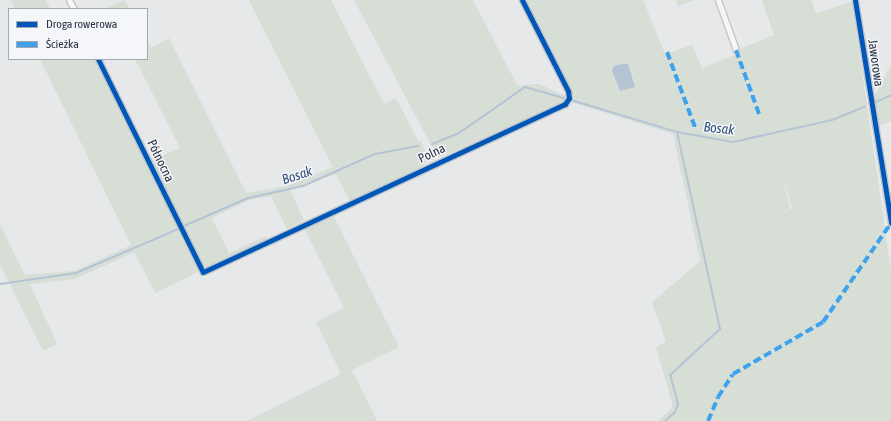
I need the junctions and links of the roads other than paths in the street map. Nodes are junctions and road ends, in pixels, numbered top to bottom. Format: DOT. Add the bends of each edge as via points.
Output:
graph roads {
  1 [pos="522,0"];
  2 [pos="718,0"];
  3 [pos="855,0"];
  4 [pos="736,50"];
  5 [pos="98,60"];
  6 [pos="891,223"];
  7 [pos="203,272"];
  1 -- 7 [label="street, Polna" via="568,92 569,98 565,104"];
  2 -- 4 [label="street"];
  3 -- 6 [label="street, Jaworowa"];
  5 -- 7 [label="street, Północna"];
}
